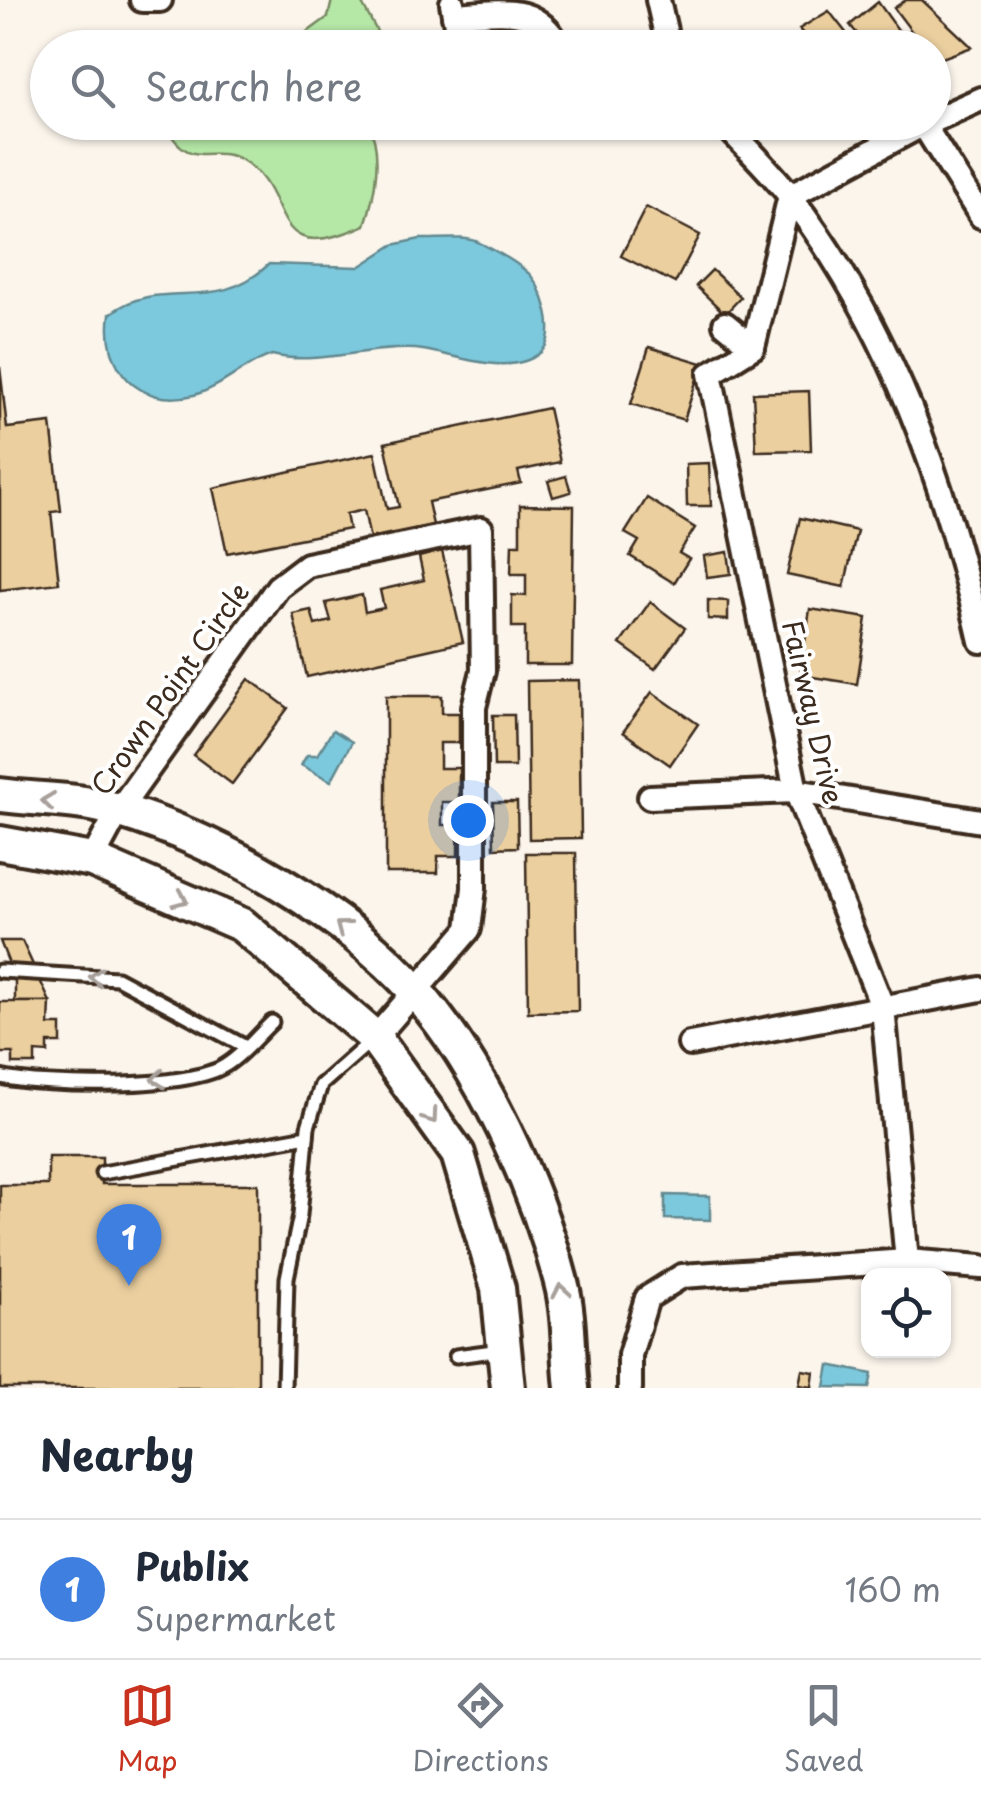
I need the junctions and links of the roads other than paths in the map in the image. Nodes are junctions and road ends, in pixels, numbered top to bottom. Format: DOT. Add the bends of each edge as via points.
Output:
graph roads {
  1 [pos="142,0"];
  2 [pos="160,0"];
  3 [pos="658,0"];
  4 [pos="452,8"];
  5 [pos="551,30"];
  6 [pos="665,30"];
  7 [pos="981,99"];
  8 [pos="951,112"];
  9 [pos="739,140"];
  10 [pos="894,140"];
  11 [pos="938,140"];
  12 [pos="790,196"];
  13 [pos="981,216"];
  14 [pos="725,324"];
  15 [pos="753,347"];
  16 [pos="981,641"];
  17 [pos="796,790"];
  18 [pos="0,795"];
  19 [pos="650,797"];
  20 [pos="118,810"];
  21 [pos="981,822"];
  22 [pos="0,844"];
  23 [pos="92,860"];
  24 [pos="0,971"];
  25 [pos="981,989"];
  26 [pos="416,992"];
  27 [pos="883,1008"];
  28 [pos="272,1022"];
  29 [pos="375,1038"];
  30 [pos="690,1044"];
  31 [pos="246,1046"];
  32 [pos="0,1076"];
  33 [pos="307,1136"];
  34 [pos="102,1173"];
  35 [pos="907,1261"];
  36 [pos="981,1267"];
  37 [pos="504,1350"];
  38 [pos="456,1356"];
  39 [pos="284,1388"];
  40 [pos="508,1388"];
  41 [pos="572,1388"];
  42 [pos="630,1388"];
  1 -- 2 [label="street"];
  3 -- 6 [label="street"];
  4 -- 5 [label="street" via="519,12"];
  7 -- 8 [label="street"];
  9 -- 12 [label="street"];
  10 -- 12 [label="street"];
  11 -- 13 [label="street"];
  12 -- 15 [label="street"];
  12 -- 16 [label="street" via="879,336 924,434"];
  14 -- 15 [label="street"];
  15 -- 17 [label="street, Fairway Drive" via="710,374"];
  17 -- 19 [label="street"];
  17 -- 21 [label="street"];
  17 -- 27 [label="street, Fairway Drive"];
  20 -- 18 [label="main road, one-way"];
  20 -- 23 [label="street, Crown Point Circle"];
  26 -- 20 [label="main road, one-way" via="269,874"];
  20 -- 26 [label="street, Crown Point Circle" via="278,587 307,566 481,529 484,671 474,707 469,929"];
  22 -- 23 [label="main road"];
  23 -- 29 [label="main road, one-way" via="242,925"];
  31 -- 24 [label="lane, one-way" via="117,978"];
  25 -- 27 [label="street"];
  26 -- 29 [label="street, Crown Point Circle"];
  41 -- 26 [label="main road, one-way" via="562,1284 516,1154"];
  27 -- 30 [label="street"];
  27 -- 35 [label="street, Fairway Drive"];
  28 -- 31 [label="lane"];
  29 -- 33 [label="lane" via="321,1085"];
  29 -- 37 [label="main road, one-way" via="458,1154 498,1288"];
  31 -- 32 [label="lane, one-way" via="207,1074 116,1084"];
  33 -- 34 [label="lane"];
  33 -- 39 [label="lane" via="287,1278"];
  35 -- 36 [label="street"];
  35 -- 42 [label="street" via="682,1276 646,1298 630,1355"];
  37 -- 38 [label="lane"];
  37 -- 40 [label="main road"];
}
